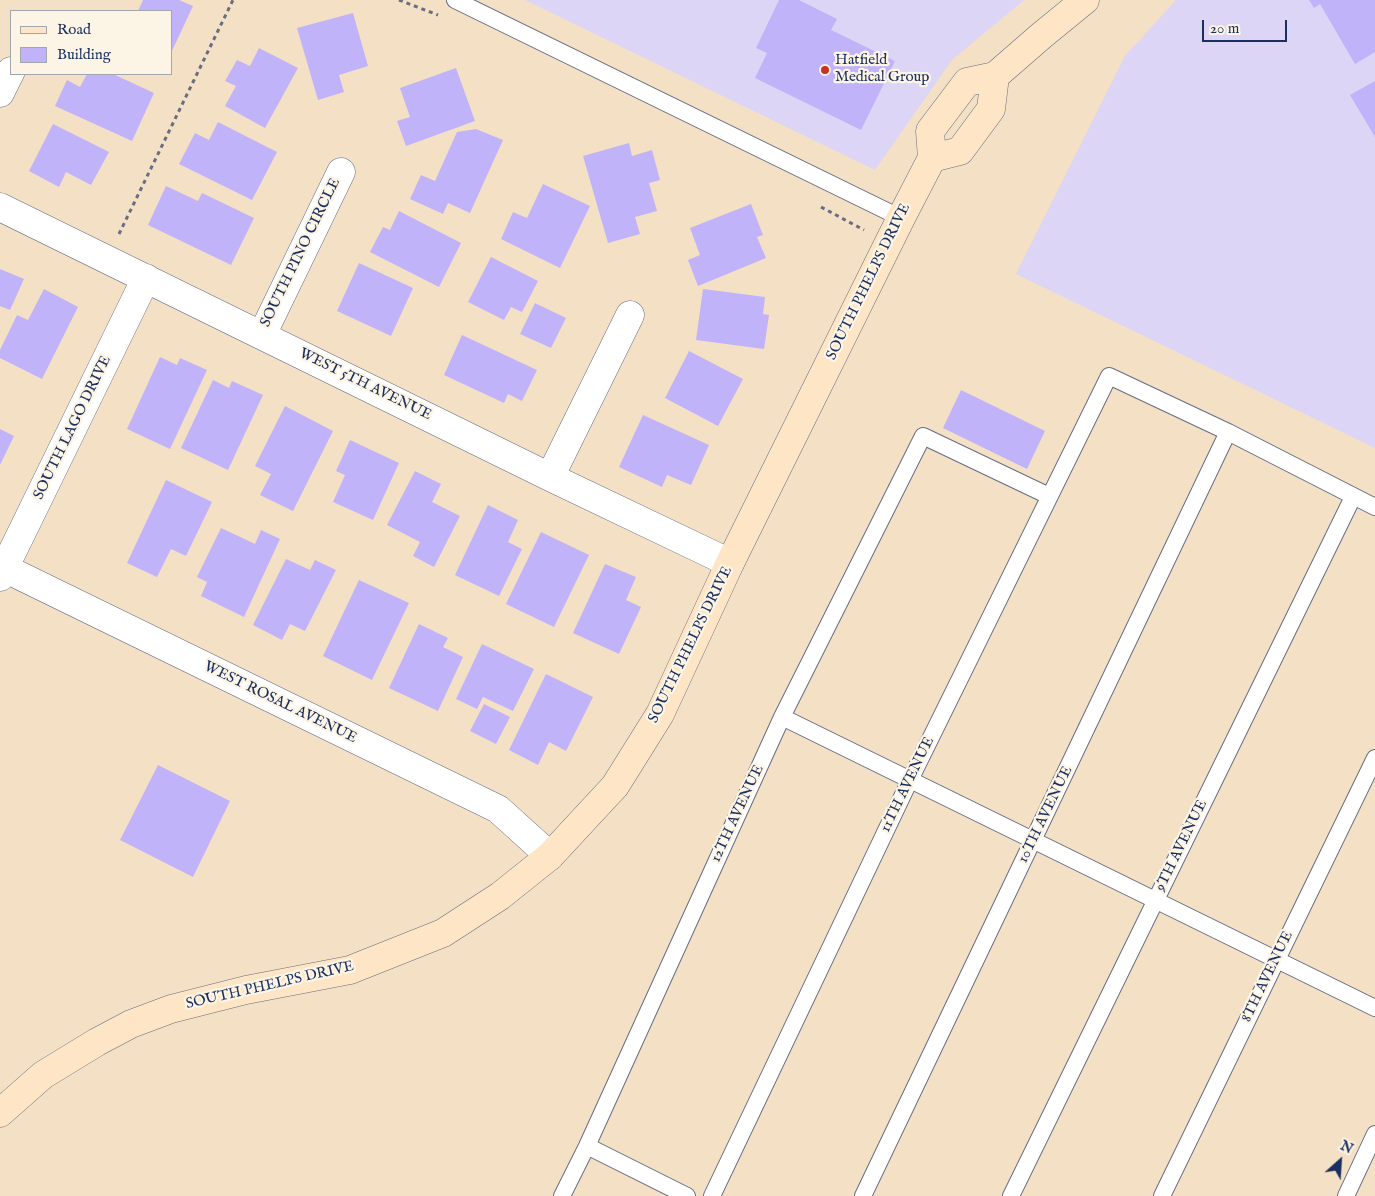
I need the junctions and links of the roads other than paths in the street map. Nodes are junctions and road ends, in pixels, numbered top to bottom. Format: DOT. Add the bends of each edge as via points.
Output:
graph roads {
  1 [pos="455,0"];
  2 [pos="1085,0"];
  3 [pos="10,73"];
  4 [pos="995,76"];
  5 [pos="0,93"];
  6 [pos="932,158"];
  7 [pos="341,172"];
  8 [pos="0,207"];
  9 [pos="901,218"];
  10 [pos="146,278"];
  11 [pos="630,314"];
  12 [pos="262,334"];
  13 [pos="1228,432"];
  14 [pos="550,477"];
  15 [pos="1049,496"];
  16 [pos="1354,497"];
  17 [pos="1375,507"];
  18 [pos="730,563"];
  19 [pos="2,571"];
  20 [pos="782,717"];
  21 [pos="1375,758"];
  22 [pos="910,780"];
  23 [pos="1034,840"];
  24 [pos="550,856"];
  25 [pos="1155,900"];
  26 [pos="1277,960"];
  27 [pos="1375,1008"];
  28 [pos="0,1113"];
  29 [pos="1375,1134"];
  30 [pos="587,1146"];
  31 [pos="562,1196"];
  32 [pos="687,1196"];
  33 [pos="712,1196"];
  34 [pos="863,1196"];
  35 [pos="1011,1196"];
  36 [pos="1162,1196"];
  37 [pos="1346,1196"];
  1 -- 9 [label="lane"];
  2 -- 4 [label="street"];
  3 -- 5 [label="street"];
  4 -- 6 [label="street" via="991,109 960,151"];
  4 -- 6 [label="street" via="967,82 952,101 930,131"];
  6 -- 9 [label="street, SOUTH PHELPS DRIVE"];
  7 -- 12 [label="street, SOUTH PINO CIRCLE"];
  8 -- 10 [label="street, WEST 5TH AVENUE"];
  9 -- 18 [label="street, SOUTH PHELPS DRIVE"];
  10 -- 12 [label="street, WEST 5TH AVENUE"];
  10 -- 19 [label="street, SOUTH LAGO DRIVE"];
  11 -- 14 [label="street"];
  12 -- 14 [label="street, WEST 5TH AVENUE"];
  13 -- 15 [label="lane, 11TH AVENUE" via="1109,376"];
  13 -- 16 [label="lane"];
  13 -- 23 [label="lane, 10TH AVENUE"];
  14 -- 18 [label="street, WEST 5TH AVENUE"];
  15 -- 20 [label="lane, 12TH AVENUE" via="923,436"];
  15 -- 22 [label="lane, 11TH AVENUE"];
  16 -- 17 [label="lane"];
  16 -- 25 [label="lane, 9TH AVENUE"];
  18 -- 24 [label="street, SOUTH PHELPS DRIVE" via="660,714 614,786"];
  19 -- 24 [label="street, WEST ROSAL AVENUE" via="498,809"];
  20 -- 22 [label="lane"];
  20 -- 30 [label="lane, 12TH AVENUE"];
  21 -- 26 [label="lane, 8TH AVENUE"];
  22 -- 23 [label="lane"];
  22 -- 33 [label="lane, 11TH AVENUE"];
  23 -- 25 [label="lane"];
  23 -- 34 [label="lane, 10TH AVENUE"];
  24 -- 28 [label="street, SOUTH PHELPS DRIVE" via="500,896 434,937 350,970 246,990 171,1009 130,1024 43,1075"];
  25 -- 26 [label="lane"];
  25 -- 35 [label="lane, 9TH AVENUE"];
  26 -- 27 [label="lane"];
  26 -- 36 [label="lane, 8TH AVENUE"];
  29 -- 37 [label="lane"];
  30 -- 31 [label="lane, 12TH AVENUE"];
  30 -- 32 [label="lane"];
}
